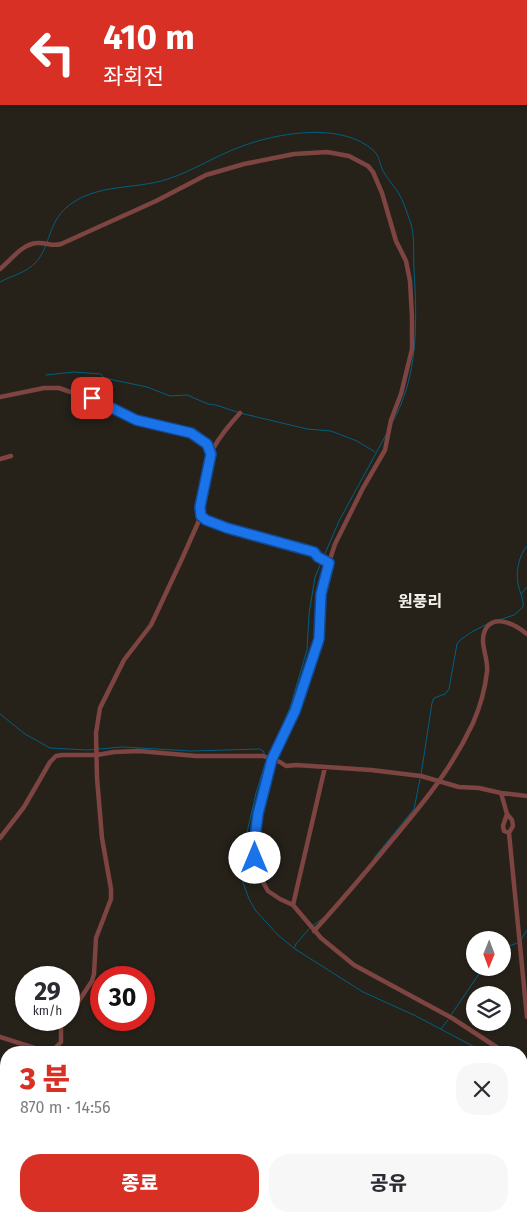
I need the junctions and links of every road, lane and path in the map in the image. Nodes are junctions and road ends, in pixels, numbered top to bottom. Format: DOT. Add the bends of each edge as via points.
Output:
graph roads {
  1 [pos="0,269"];
  2 [pos="0,398"];
  3 [pos="240,413"];
  4 [pos="211,454"];
  5 [pos="11,456"];
  6 [pos="0,459"];
  7 [pos="201,516"];
  8 [pos="329,563"];
  9 [pos="527,634"];
  10 [pos="97,755"];
  11 [pos="272,759"];
  12 [pos="325,767"];
  13 [pos="439,782"];
  14 [pos="501,793"];
  15 [pos="527,796"];
  16 [pos="507,814"];
  17 [pos="509,833"];
  18 [pos="0,838"];
  19 [pos="293,905"];
  20 [pos="314,931"];
  21 [pos="80,999"];
  22 [pos="527,1018"];
  23 [pos="61,1031"];
  24 [pos="0,1037"];
  25 [pos="28,1046"];
  26 [pos="57,1046"];
  27 [pos="495,1046"];
  1 -- 8 [label="street" via="31,244 61,244 206,175 244,164 316,152 349,156 368,166 380,187 391,228 406,261 410,281 412,349 385,450 343,528"];
  2 -- 4 [label="street" via="44,388 59,388 100,402 136,420 191,433 207,444"];
  3 -- 4 [label="street"];
  4 -- 7 [label="street"];
  5 -- 6 [label="street"];
  7 -- 8 [label="street" via="227,528 314,552"];
  7 -- 10 [label="street" via="151,625 124,660 100,708"];
  8 -- 11 [label="street" via="321,594 316,650 295,711"];
  9 -- 13 [label="street" via="503,621 490,624 485,629 482,637 487,670 479,705 464,742"];
  10 -- 11 [label="street" via="139,751"];
  10 -- 18 [label="street" via="56,756 24,808"];
  10 -- 21 [label="street" via="102,838 111,899 96,938 92,981"];
  11 -- 12 [label="street" via="286,766"];
  11 -- 19 [label="street" via="258,814 255,858 268,891"];
  12 -- 13 [label="street" via="421,776"];
  12 -- 19 [label="street"];
  13 -- 14 [label="street"];
  13 -- 20 [label="street"];
  14 -- 15 [label="street"];
  14 -- 16 [label="street"];
  16 -- 17 [label="street" via="513,826"];
  16 -- 17 [label="street" via="502,826"];
  17 -- 22 [label="street"];
  19 -- 20 [label="street"];
  20 -- 27 [label="street" via="354,965 452,1018"];
  23 -- 26 [label="street" via="61,1042"];
  24 -- 25 [label="street"];
}
